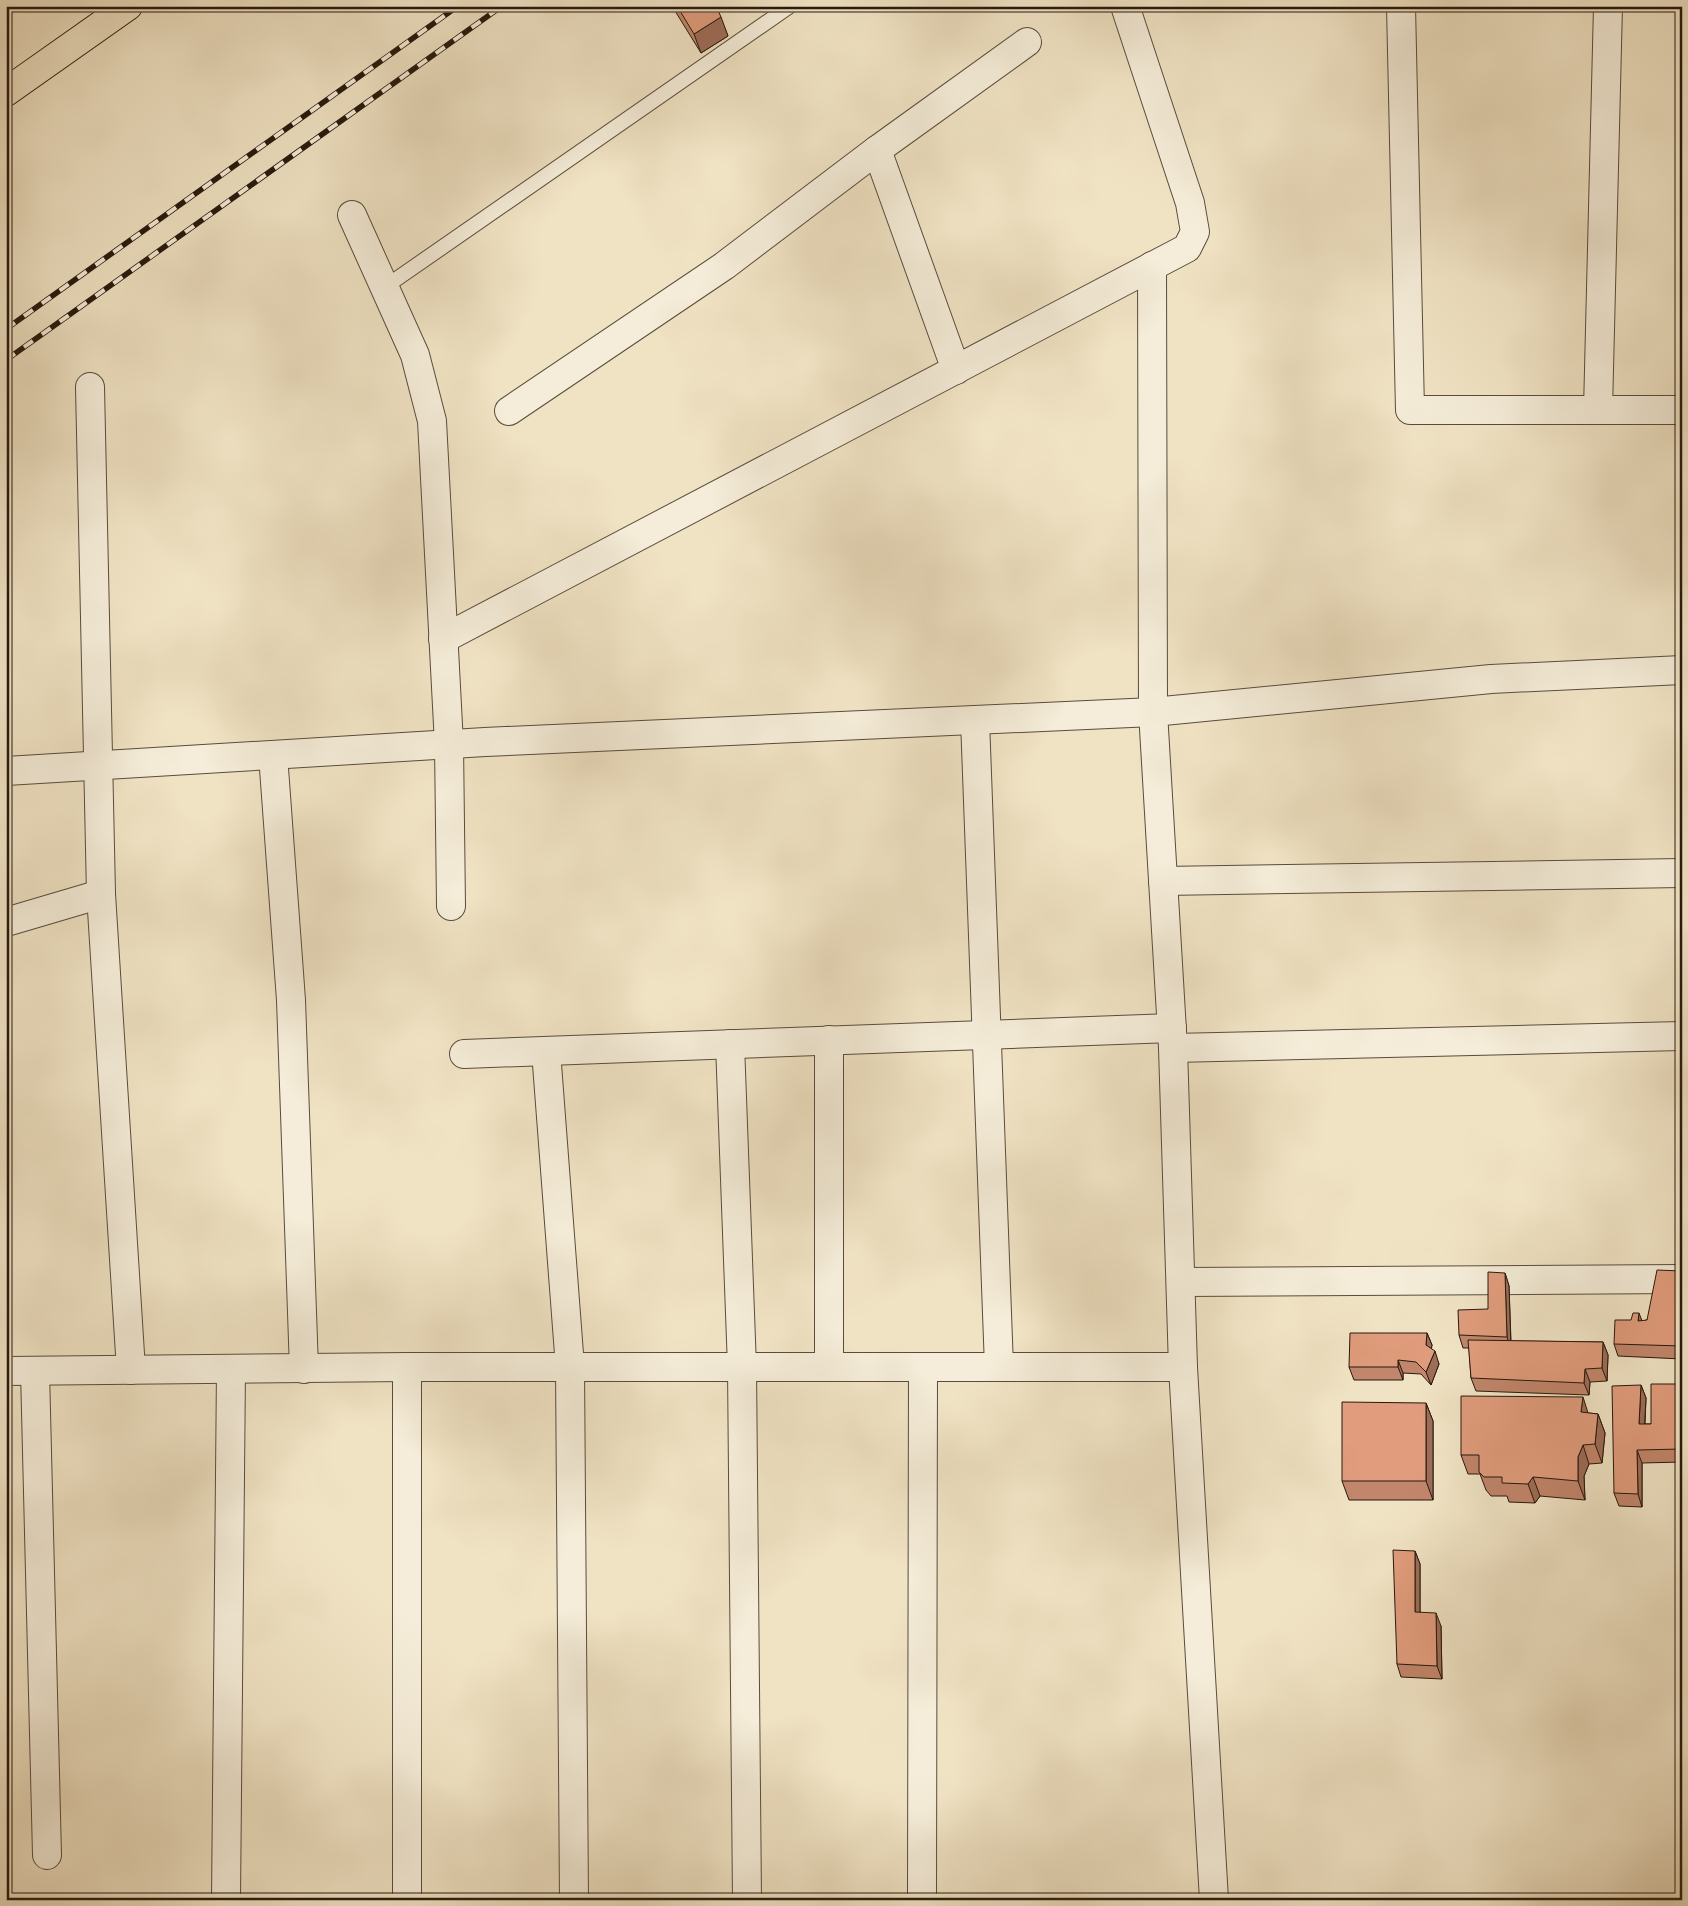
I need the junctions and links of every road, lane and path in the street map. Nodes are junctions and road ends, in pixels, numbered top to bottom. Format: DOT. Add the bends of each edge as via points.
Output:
graph roads {
  1 [pos="128,6"];
  2 [pos="790,6"];
  3 [pos="1126,6"];
  4 [pos="1401,6"];
  5 [pos="1608,6"];
  6 [pos="1027,42"];
  7 [pos="6,92"];
  8 [pos="877,150"];
  9 [pos="352,215"];
  10 [pos="1152,266"];
  11 [pos="385,287"];
  12 [pos="956,370"];
  13 [pos="90,387"];
  14 [pos="1598,410"];
  15 [pos="1682,410"];
  16 [pos="509,411"];
  17 [pos="443,639"];
  18 [pos="1682,670"];
  19 [pos="1153,712"];
  20 [pos="976,720"];
  21 [pos="449,744"];
  22 [pos="273,755"];
  23 [pos="98,765"];
  24 [pos="6,771"];
  25 [pos="1682,874"];
  26 [pos="1163,881"];
  27 [pos="101,894"];
  28 [pos="451,906"];
  29 [pos="6,922"];
  30 [pos="988,1034"];
  31 [pos="1682,1036"];
  32 [pos="1173,1038"];
  33 [pos="829,1040"];
  34 [pos="730,1044"];
  35 [pos="546,1051"];
  36 [pos="464,1054"];
  37 [pos="1682,1279"];
  38 [pos="1181,1282"];
  39 [pos="407,1368"];
  40 [pos="570,1368"];
  41 [pos="742,1368"];
  42 [pos="829,1368"];
  43 [pos="922,1368"];
  44 [pos="999,1368"];
  45 [pos="1183,1368"];
  46 [pos="231,1369"];
  47 [pos="304,1369"];
  48 [pos="131,1370"];
  49 [pos="6,1371"];
  50 [pos="35,1371"];
  51 [pos="47,1855"];
  52 [pos="226,1900"];
  53 [pos="407,1900"];
  54 [pos="574,1900"];
  55 [pos="746,1900"];
  56 [pos="922,1900"];
  57 [pos="1214,1900"];
  1 -- 7 [label="main road"];
  2 -- 11 [label="lane"];
  3 -- 10 [label="street" via="1190,203 1195,232 1187,248"];
  4 -- 14 [label="street" via="1410,410"];
  5 -- 14 [label="street"];
  6 -- 8 [label="street"];
  8 -- 12 [label="street"];
  8 -- 16 [label="street" via="724,266"];
  9 -- 11 [label="street"];
  10 -- 12 [label="street"];
  10 -- 19 [label="street"];
  11 -- 17 [label="street" via="415,355 432,421"];
  12 -- 17 [label="street"];
  13 -- 23 [label="street"];
  14 -- 15 [label="street"];
  17 -- 21 [label="street"];
  18 -- 19 [label="street" via="1491,679"];
  19 -- 20 [label="street"];
  19 -- 26 [label="street"];
  20 -- 21 [label="street"];
  20 -- 30 [label="street"];
  21 -- 22 [label="street"];
  21 -- 28 [label="street"];
  22 -- 23 [label="street"];
  22 -- 47 [label="street" via="291,1000"];
  23 -- 24 [label="street"];
  23 -- 27 [label="street"];
  25 -- 26 [label="street"];
  26 -- 32 [label="street"];
  27 -- 29 [label="street"];
  27 -- 48 [label="street"];
  30 -- 32 [label="street"];
  30 -- 33 [label="street"];
  30 -- 44 [label="street"];
  31 -- 32 [label="street"];
  32 -- 38 [label="street"];
  33 -- 34 [label="street"];
  33 -- 42 [label="street"];
  34 -- 35 [label="street"];
  34 -- 41 [label="street"];
  35 -- 36 [label="street"];
  35 -- 40 [label="street"];
  37 -- 38 [label="street"];
  38 -- 45 [label="street"];
  39 -- 40 [label="street"];
  39 -- 47 [label="street"];
  39 -- 53 [label="street"];
  40 -- 41 [label="street"];
  40 -- 54 [label="street"];
  41 -- 42 [label="street"];
  41 -- 55 [label="street"];
  42 -- 43 [label="street"];
  43 -- 44 [label="street"];
  43 -- 56 [label="street"];
  44 -- 45 [label="street"];
  45 -- 57 [label="street"];
  46 -- 47 [label="street"];
  46 -- 48 [label="street"];
  46 -- 52 [label="street"];
  48 -- 50 [label="street"];
  49 -- 50 [label="street"];
  50 -- 51 [label="street"];
}
